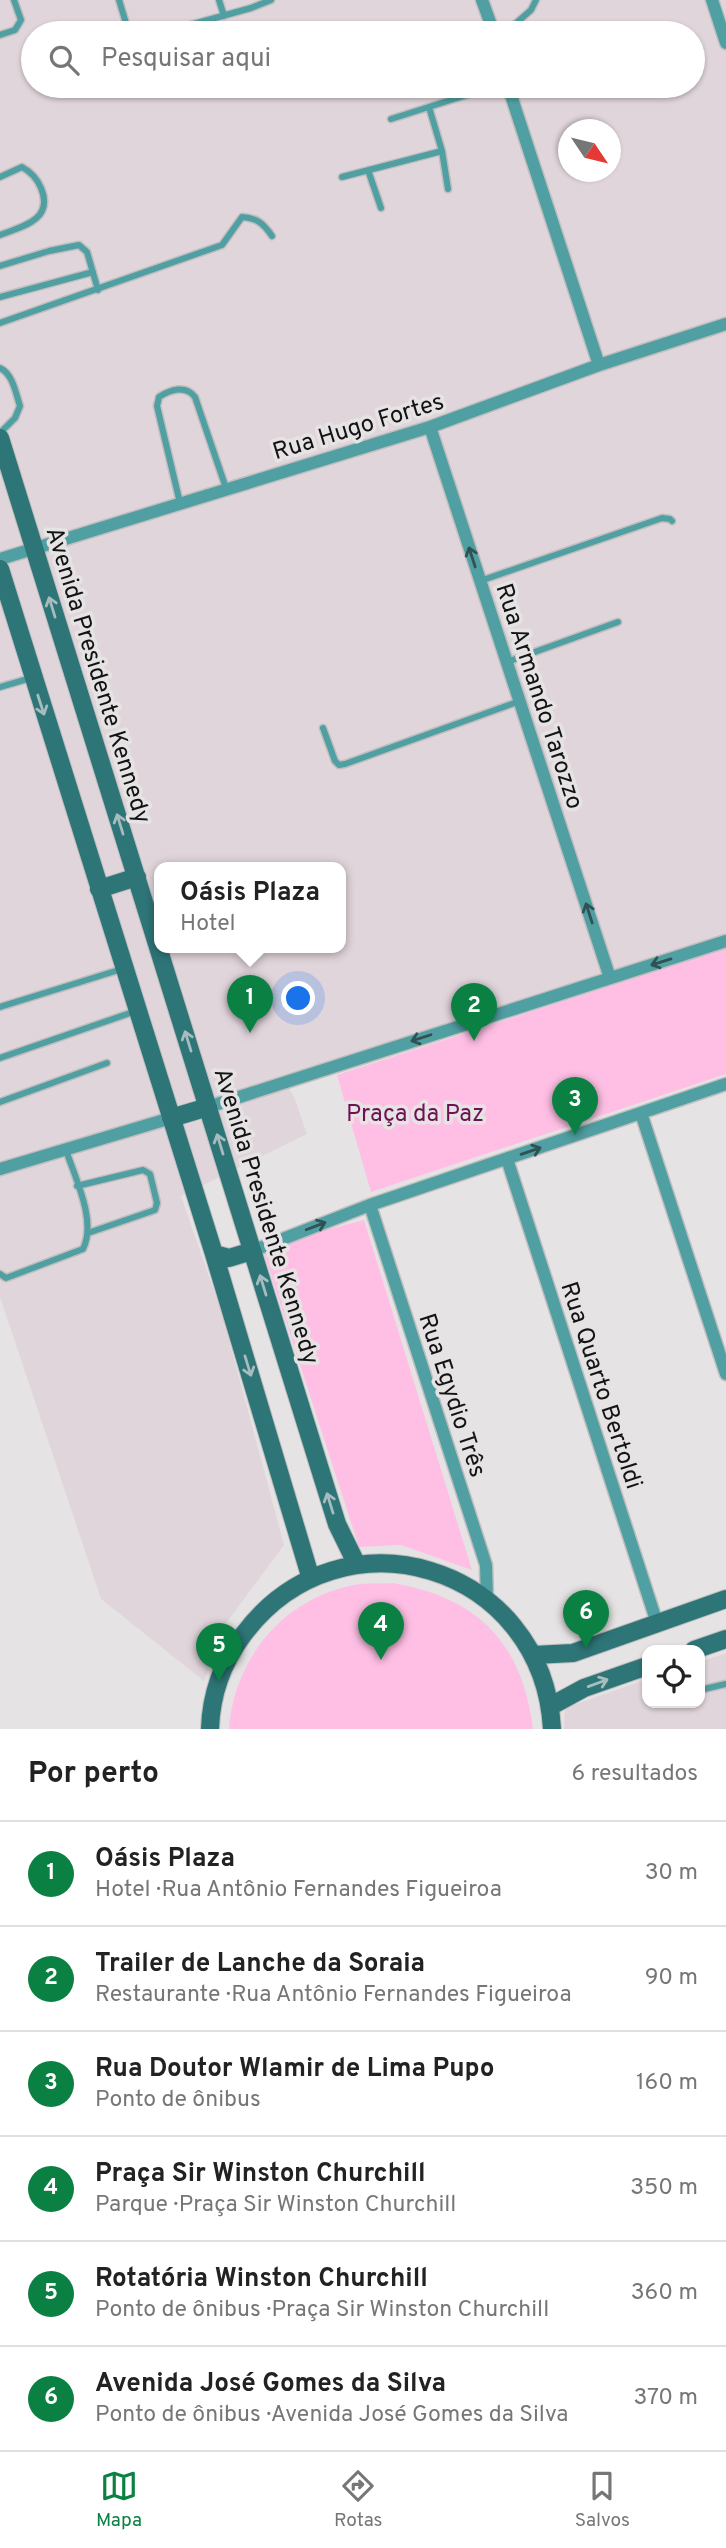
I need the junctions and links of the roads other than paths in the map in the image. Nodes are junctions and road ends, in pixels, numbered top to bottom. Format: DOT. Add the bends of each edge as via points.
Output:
graph roads {
  1 [pos="14,0"];
  2 [pos="119,0"];
  3 [pos="219,0"];
  4 [pos="249,0"];
  5 [pos="271,0"];
  6 [pos="482,0"];
  7 [pos="536,0"];
  8 [pos="712,0"];
  9 [pos="251,8"];
  10 [pos="224,16"];
  11 [pos="126,21"];
  12 [pos="205,21"];
  13 [pos="490,21"];
  14 [pos="519,21"];
  15 [pos="0,33"];
  16 [pos="726,43"];
  17 [pos="457,98"];
  18 [pos="512,98"];
  19 [pos="429,107"];
  20 [pos="391,119"];
  21 [pos="442,151"];
  22 [pos="368,170"];
  23 [pos="0,177"];
  24 [pos="342,177"];
  25 [pos="448,189"];
  26 [pos="381,208"];
  27 [pos="0,234"];
  28 [pos="272,236"];
  29 [pos="0,266"];
  30 [pos="93,272"];
  31 [pos="98,290"];
  32 [pos="0,297"];
  33 [pos="0,324"];
  34 [pos="726,324"];
  35 [pos="599,365"];
  36 [pos="0,368"];
  37 [pos="430,427"];
  38 [pos="0,436"];
  39 [pos="226,488"];
  40 [pos="180,503"];
  41 [pos="672,521"];
  42 [pos="34,548"];
  43 [pos="0,559"];
  44 [pos="0,569"];
  45 [pos="480,581"];
  46 [pos="618,622"];
  47 [pos="507,662"];
  48 [pos="33,678"];
  49 [pos="0,687"];
  50 [pos="520,701"];
  51 [pos="323,728"];
  52 [pos="137,877"];
  53 [pos="99,889"];
  54 [pos="154,932"];
  55 [pos="726,941"];
  56 [pos="160,953"];
  57 [pos="124,968"];
  58 [pos="610,978"];
  59 [pos="0,1007"];
  60 [pos="138,1011"];
  61 [pos="0,1058"];
  62 [pos="107,1063"];
  63 [pos="726,1084"];
  64 [pos="0,1102"];
  65 [pos="208,1107"];
  66 [pos="641,1112"];
  67 [pos="171,1118"];
  68 [pos="66,1150"];
  69 [pos="507,1159"];
  70 [pos="0,1169"];
  71 [pos="77,1186"];
  72 [pos="370,1205"];
  73 [pos="88,1233"];
  74 [pos="252,1251"];
  75 [pos="214,1254"];
  76 [pos="0,1274"];
  77 [pos="726,1374"];
  78 [pos="357,1565"];
  79 [pos="310,1579"];
  80 [pos="487,1599"];
  81 [pos="726,1600"];
  82 [pos="657,1623"];
  83 [pos="726,1639"];
  84 [pos="705,1646"];
  85 [pos="534,1656"];
  86 [pos="642,1668"];
  87 [pos="726,1684"];
  88 [pos="705,1689"];
  89 [pos="551,1706"];
  90 [pos="210,1729"];
  91 [pos="552,1729"];
  1 -- 15 [label="lane" via="21,20 15,30"];
  2 -- 11 [label="lane"];
  3 -- 10 [label="lane"];
  4 -- 9 [label="lane"];
  5 -- 9 [label="lane"];
  6 -- 13 [label="street"];
  7 -- 14 [label="lane"];
  8 -- 16 [label="street"];
  9 -- 10 [label="lane"];
  10 -- 12 [label="lane"];
  17 -- 19 [label="lane"];
  18 -- 35 [label="street"];
  19 -- 20 [label="lane"];
  19 -- 21 [label="lane"];
  21 -- 22 [label="lane"];
  21 -- 25 [label="lane"];
  22 -- 24 [label="lane"];
  22 -- 26 [label="lane"];
  23 -- 27 [label="lane" via="22,167 30,171 45,197 39,216"];
  28 -- 31 [label="lane" via="254,218 242,217 222,245"];
  29 -- 30 [label="lane" via="79,245 87,252"];
  30 -- 31 [label="lane"];
  30 -- 32 [label="lane"];
  31 -- 33 [label="lane"];
  34 -- 35 [label="street, Rua Hugo Fortes"];
  35 -- 37 [label="street, Rua Hugo Fortes"];
  36 -- 38 [label="lane" via="9,376 20,406"];
  37 -- 39 [label="street, Rua Hugo Fortes"];
  45 -- 37 [label="street, Rua Armando Tarozzo, one-way"];
  38 -- 42 [label="main road, Avenida Presidente Kennedy"];
  39 -- 40 [label="street, Rua Hugo Fortes"];
  39 -- 40 [label="lane" via="195,397 190,390 165,393 157,406"];
  40 -- 42 [label="street, Rua Hugo Fortes"];
  41 -- 45 [label="lane" via="662,518"];
  42 -- 43 [label="street, Rua Hugo Fortes"];
  52 -- 42 [label="main road, Avenida Presidente Kennedy, one-way"];
  44 -- 48 [label="main road"];
  45 -- 47 [label="street, Rua Armando Tarozzo"];
  46 -- 47 [label="lane"];
  47 -- 50 [label="street, Rua Armando Tarozzo"];
  48 -- 49 [label="lane"];
  48 -- 53 [label="main road, one-way"];
  50 -- 51 [label="lane" via="339,765"];
  58 -- 50 [label="street, Rua Armando Tarozzo, one-way"];
  52 -- 53 [label="main road"];
  54 -- 52 [label="main road, Avenida Presidente Kennedy, one-way"];
  53 -- 57 [label="main road"];
  55 -- 58 [label="street, one-way"];
  65 -- 56 [label="main road, Avenida Presidente Kennedy, one-way"];
  57 -- 59 [label="lane"];
  57 -- 60 [label="main road"];
  58 -- 65 [label="street, one-way"];
  60 -- 61 [label="lane"];
  60 -- 67 [label="main road"];
  62 -- 64 [label="lane"];
  63 -- 66 [label="street"];
  65 -- 67 [label="main road"];
  74 -- 65 [label="main road, Avenida Presidente Kennedy, one-way"];
  69 -- 66 [label="street, one-way"];
  66 -- 77 [label="street"];
  67 -- 68 [label="street"];
  67 -- 75 [label="main road"];
  68 -- 70 [label="street"];
  68 -- 71 [label="lane"];
  69 -- 72 [label="street"];
  69 -- 82 [label="street, Rua Quarto Bertoldi"];
  71 -- 73 [label="lane"];
  71 -- 73 [label="lane" via="143,1170 150,1174 157,1203 155,1210"];
  74 -- 72 [label="street, one-way"];
  72 -- 80 [label="street, Rua Egydio Três" via="486,1565"];
  73 -- 76 [label="lane" via="83,1249 22,1274 6,1278"];
  74 -- 75 [label="main road" via="229,1258"];
  78 -- 74 [label="main road, Avenida Presidente Kennedy, one-way" via="337,1524"];
  75 -- 79 [label="main road, one-way"];
  78 -- 79 [label="main road"];
  78 -- 80 [label="main road" via="426,1569"];
  79 -- 90 [label="main road" via="254,1620 233,1649 219,1681"];
  80 -- 85 [label="main road" via="506,1616"];
  81 -- 82 [label="main road"];
  82 -- 85 [label="main road" via="573,1653"];
  83 -- 84 [label="main road"];
  85 -- 89 [label="main road"];
  89 -- 86 [label="main road, one-way" via="584,1688"];
  87 -- 88 [label="lane"];
  89 -- 91 [label="main road"];
}
